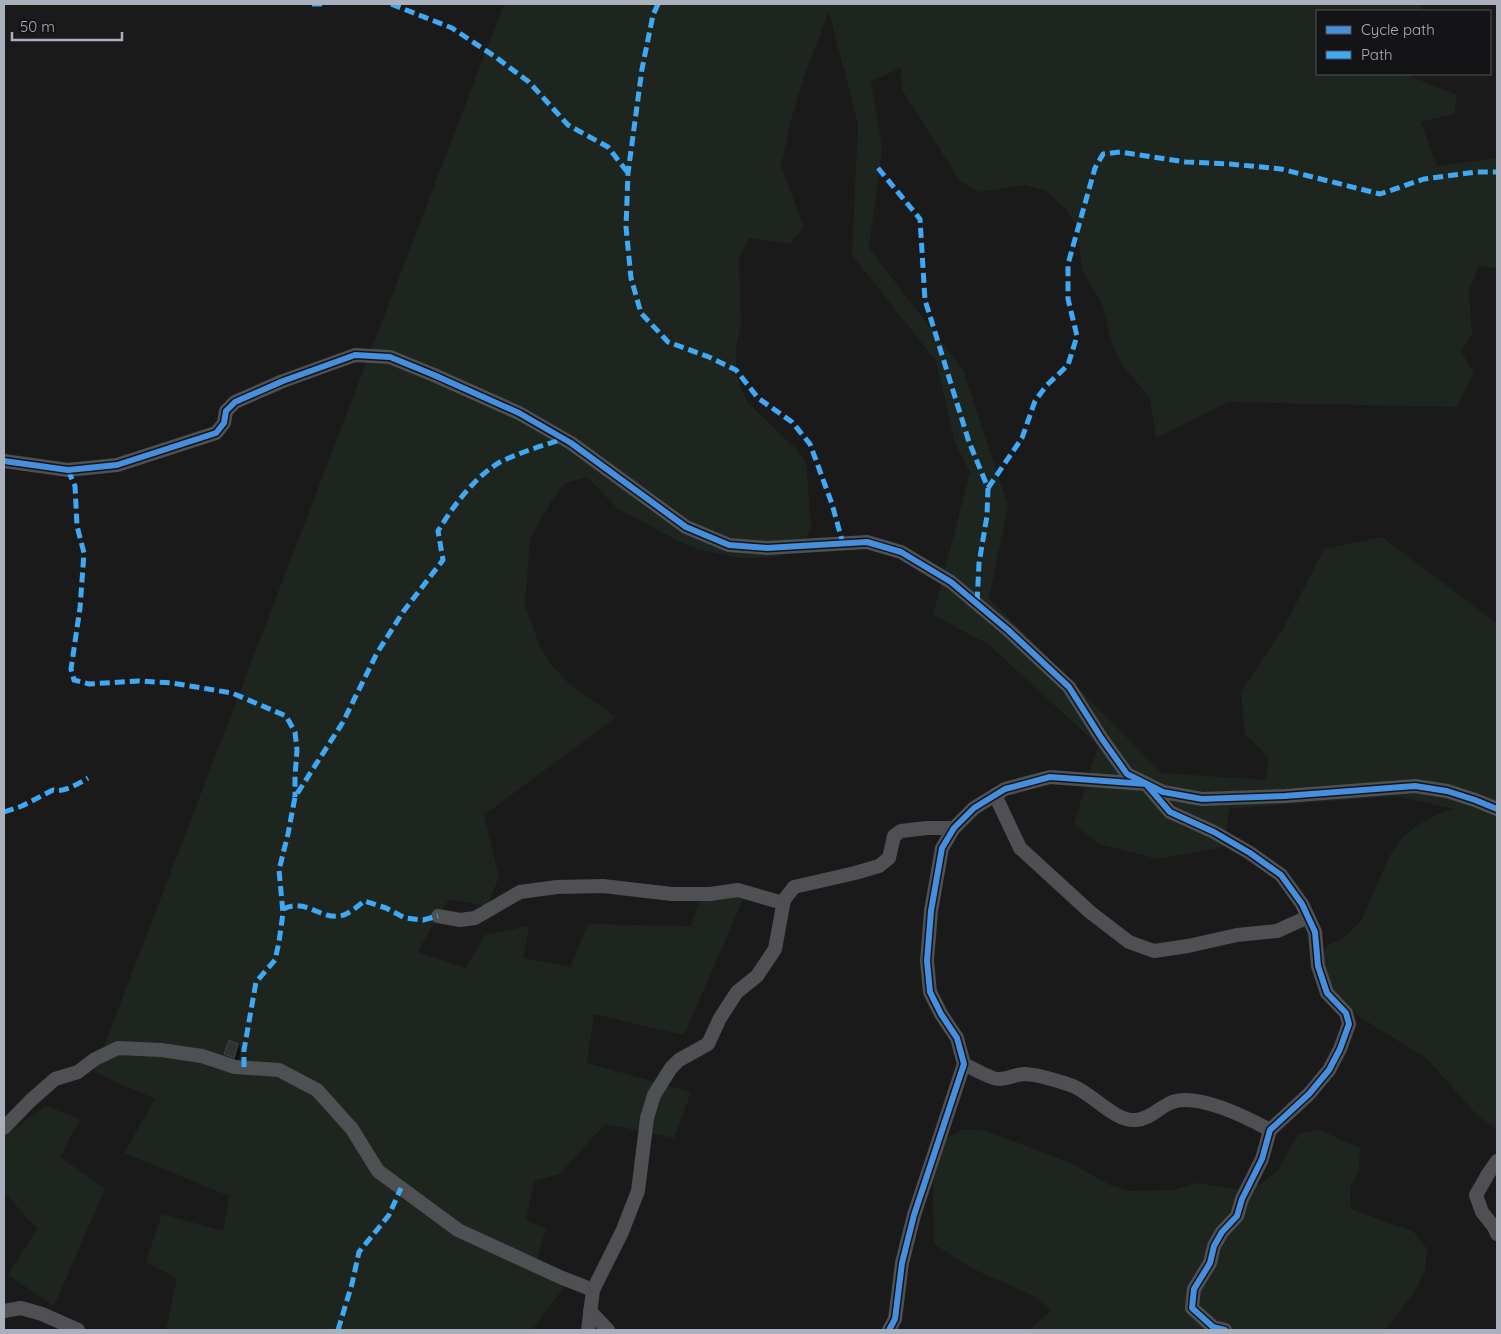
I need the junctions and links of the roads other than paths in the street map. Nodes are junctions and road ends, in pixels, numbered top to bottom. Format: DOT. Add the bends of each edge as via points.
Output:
graph roads {
  1 [pos="4,461"];
  2 [pos="1146,784"];
  3 [pos="995,795"];
  4 [pos="1497,809"];
  5 [pos="954,828"];
  6 [pos="783,903"];
  7 [pos="438,916"];
  8 [pos="1308,917"];
  9 [pos="964,1064"];
  10 [pos="4,1128"];
  11 [pos="1270,1130"];
  12 [pos="1497,1160"];
  13 [pos="1497,1234"];
  14 [pos="593,1290"];
  15 [pos="4,1310"];
  16 [pos="590,1311"];
  17 [pos="78,1330"];
  18 [pos="588,1330"];
  19 [pos="608,1330"];
  20 [pos="889,1330"];
  21 [pos="1225,1330"];
  1 -- 2 [label="street" via="68,470 117,465 216,433 234,402 282,381 355,355 390,357 519,413 571,443 686,527 729,545 767,548 867,542 901,552 951,582 1069,687 1127,774"];
  2 -- 3 [label="street" via="1050,776"];
  2 -- 4 [label="street" via="1163,792 1202,798 1285,796 1415,786 1447,791"];
  2 -- 8 [label="street" via="1170,812 1214,832 1281,875"];
  3 -- 5 [label="street" via="974,808"];
  3 -- 8 [label="street" via="1020,848 1090,912 1129,942 1154,951 1236,935 1277,931"];
  5 -- 6 [label="street" via="901,831 894,836 889,858 879,866 794,887"];
  5 -- 9 [label="street" via="942,848 931,911 927,961 930,992 957,1038"];
  6 -- 7 [label="street" via="738,890 672,894 603,886 557,887 520,892 475,918 460,920"];
  6 -- 14 [label="street" via="775,949 758,976 737,992 708,1044 679,1060 654,1095 647,1118 638,1191"];
  8 -- 11 [label="street" via="1315,932 1318,966 1328,993 1346,1012 1349,1024 1329,1070 1309,1094"];
  9 -- 11 [label="street" via="998,1079 1024,1074 1075,1087 1123,1118 1137,1120 1170,1102 1186,1099 1204,1102"];
  9 -- 20 [label="street" via="914,1215 902,1263 895,1320"];
  10 -- 14 [label="street" via="55,1079 78,1072 118,1048 161,1050 202,1056 235,1067 279,1070 317,1090 352,1129 378,1171 458,1230"];
  11 -- 21 [label="street" via="1262,1159 1237,1216 1222,1232 1210,1263 1194,1289 1192,1308 1213,1327"];
  12 -- 13 [label="street" via="1476,1195 1482,1212"];
  14 -- 16 [label="street"];
  15 -- 17 [label="street" via="21,1308"];
  16 -- 18 [label="street"];
  16 -- 19 [label="street"];
}
